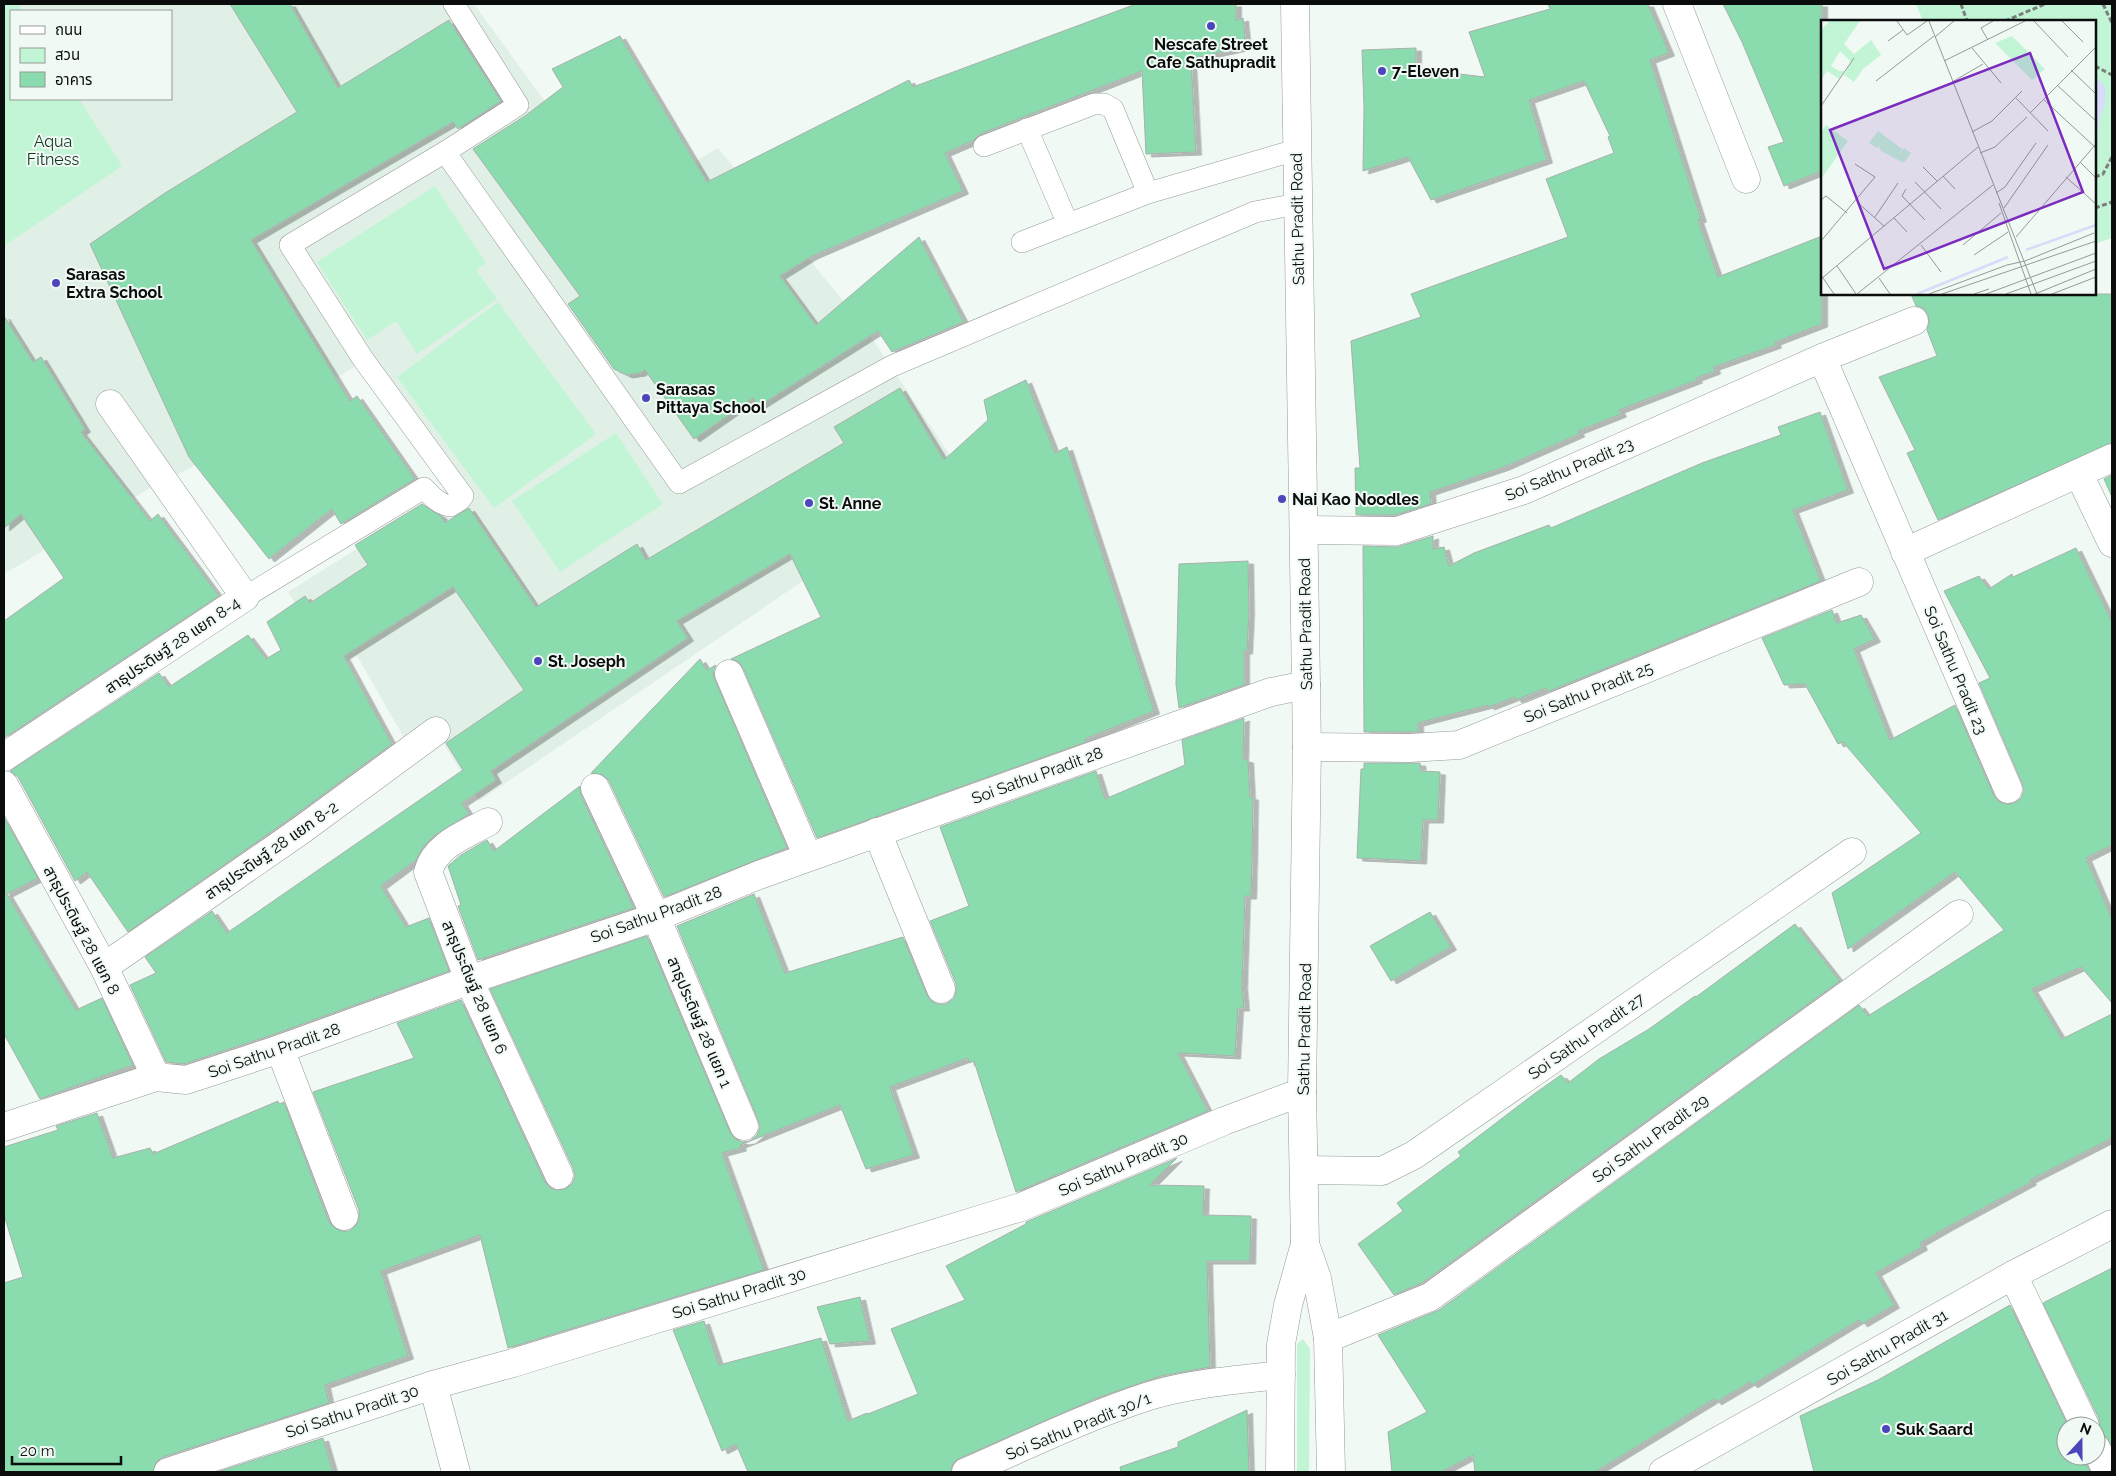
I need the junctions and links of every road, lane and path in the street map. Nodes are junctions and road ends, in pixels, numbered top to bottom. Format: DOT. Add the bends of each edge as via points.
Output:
graph roads {
  1 [pos="454,4"];
  2 [pos="1295,4"];
  3 [pos="1677,4"];
  4 [pos="1961,4"];
  5 [pos="2045,4"];
  6 [pos="2103,4"];
  7 [pos="2017,19"];
  8 [pos="1967,20"];
  9 [pos="2112,22"];
  10 [pos="2096,67"];
  11 [pos="2112,75"];
  12 [pos="1027,130"];
  13 [pos="984,146"];
  14 [pos="1296,150"];
  15 [pos="445,152"];
  16 [pos="2112,157"];
  17 [pos="2096,177"];
  18 [pos="1746,179"];
  19 [pos="1148,193"];
  20 [pos="2112,202"];
  21 [pos="1297,204"];
  22 [pos="2096,208"];
  23 [pos="1068,224"];
  24 [pos="1022,242"];
  25 [pos="1914,321"];
  26 [pos="1822,358"];
  27 [pos="110,404"];
  28 [pos="2112,458"];
  29 [pos="2079,474"];
  30 [pos="1304,530"];
  31 [pos="2112,543"];
  32 [pos="1905,552"];
  33 [pos="1858,582"];
  34 [pos="245,597"];
  35 [pos="729,674"];
  36 [pos="1306,684"];
  37 [pos="436,731"];
  38 [pos="1307,747"];
  39 [pos="4,757"];
  40 [pos="4,786"];
  41 [pos="595,788"];
  42 [pos="2008,789"];
  43 [pos="488,822"];
  44 [pos="877,832"];
  45 [pos="1852,852"];
  46 [pos="808,857"];
  47 [pos="1959,914"];
  48 [pos="656,917"];
  49 [pos="104,967"];
  50 [pos="469,980"];
  51 [pos="941,988"];
  52 [pos="280,1049"];
  53 [pos="156,1077"];
  54 [pos="1302,1092"];
  55 [pos="744,1126"];
  56 [pos="4,1127"];
  57 [pos="1304,1170"];
  58 [pos="559,1175"];
  59 [pos="344,1216"];
  60 [pos="2112,1224"];
  61 [pos="1305,1244"];
  62 [pos="2013,1275"];
  63 [pos="1328,1338"];
  64 [pos="1281,1375"];
  65 [pos="433,1385"];
  66 [pos="2080,1416"];
  67 [pos="168,1472"];
  68 [pos="456,1472"];
  69 [pos="966,1472"];
  70 [pos="1280,1472"];
  71 [pos="1331,1472"];
  72 [pos="1663,1472"];
  1 -- 15 [label="lane" via="518,105"];
  2 -- 14 [label="street, Sathu Pradit Road"];
  3 -- 18 [label="street"];
  4 -- 8 [label="path"];
  5 -- 7 [label="path"];
  6 -- 9 [label="path"];
  10 -- 11 [label="path"];
  12 -- 13 [label="lane"];
  12 -- 19 [label="lane" via="1094,104 1104,104 1113,109"];
  12 -- 23 [label="lane"];
  14 -- 19 [label="lane"];
  14 -- 21 [label="street, Sathu Pradit Road"];
  15 -- 21 [label="lane" via="679,482 892,366 1255,212"];
  15 -- 34 [label="lane" via="290,245 363,359 462,496 450,506 444,505 424,488"];
  16 -- 17 [label="path" via="2103,174"];
  19 -- 23 [label="lane"];
  20 -- 22 [label="path"];
  21 -- 30 [label="street, Sathu Pradit Road"];
  23 -- 24 [label="lane"];
  25 -- 26 [label="street, Soi Sathu Pradit 23"];
  26 -- 30 [label="street, Soi Sathu Pradit 23" via="1524,490 1397,531"];
  26 -- 32 [label="street, Soi Sathu Pradit 23"];
  27 -- 34 [label="street, สาธุประดิษฐ์ 28 แยก 8-4"];
  28 -- 29 [label="street"];
  29 -- 31 [label="street"];
  29 -- 32 [label="street"];
  30 -- 36 [label="street, Sathu Pradit Road"];
  32 -- 42 [label="street, Soi Sathu Pradit 23"];
  33 -- 38 [label="street, Soi Sathu Pradit 25" via="1459,745"];
  34 -- 39 [label="street, สาธุประดิษฐ์ 28 แยก 8-4"];
  35 -- 46 [label="street"];
  36 -- 38 [label="street, Sathu Pradit Road"];
  36 -- 44 [label="street, Soi Sathu Pradit 28" via="1270,692"];
  37 -- 49 [label="street, สาธุประดิษฐ์ 28 แยก 8-2" via="300,831"];
  38 -- 54 [label="street, Sathu Pradit Road"];
  40 -- 49 [label="street, สาธุประดิษฐ์ 28 แยก 8"];
  41 -- 48 [label="street, สาธุประดิษฐ์ 28 แยก 1"];
  43 -- 50 [label="street, สาธุประดิษฐ์ 28 แยก 6" via="438,853 428,872"];
  44 -- 46 [label="street, Soi Sathu Pradit 28"];
  44 -- 51 [label="street"];
  45 -- 57 [label="street, Soi Sathu Pradit 27" via="1414,1155 1382,1171"];
  46 -- 48 [label="street, Soi Sathu Pradit 28"];
  47 -- 63 [label="street, Soi Sathu Pradit 29" via="1430,1297"];
  48 -- 50 [label="street, Soi Sathu Pradit 28"];
  48 -- 55 [label="street, สาธุประดิษฐ์ 28 แยก 1"];
  49 -- 53 [label="street, สาธุประดิษฐ์ 28 แยก 8"];
  50 -- 52 [label="street, Soi Sathu Pradit 28"];
  50 -- 58 [label="street, สาธุประดิษฐ์ 28 แยก 6"];
  52 -- 53 [label="street, Soi Sathu Pradit 28" via="186,1080"];
  52 -- 59 [label="street"];
  53 -- 56 [label="street, Soi Sathu Pradit 28"];
  54 -- 57 [label="street, Sathu Pradit Road"];
  54 -- 65 [label="street, Soi Sathu Pradit 30" via="1224,1121 1021,1207"];
  57 -- 61 [label="street, Sathu Pradit Road"];
  60 -- 62 [label="street, Soi Sathu Pradit 31"];
  61 -- 63 [label="street, Sathu Pradit Road" via="1316,1278"];
  61 -- 64 [label="street, Sathu Pradit Road" via="1281,1344"];
  62 -- 66 [label="street"];
  62 -- 72 [label="street, Soi Sathu Pradit 31"];
  63 -- 71 [label="street, Sathu Pradit Road"];
  64 -- 69 [label="street, Soi Sathu Pradit 30/1" via="1221,1381 1150,1396"];
  64 -- 70 [label="street, Sathu Pradit Road"];
  65 -- 67 [label="street, Soi Sathu Pradit 30"];
  65 -- 68 [label="street"];
}
